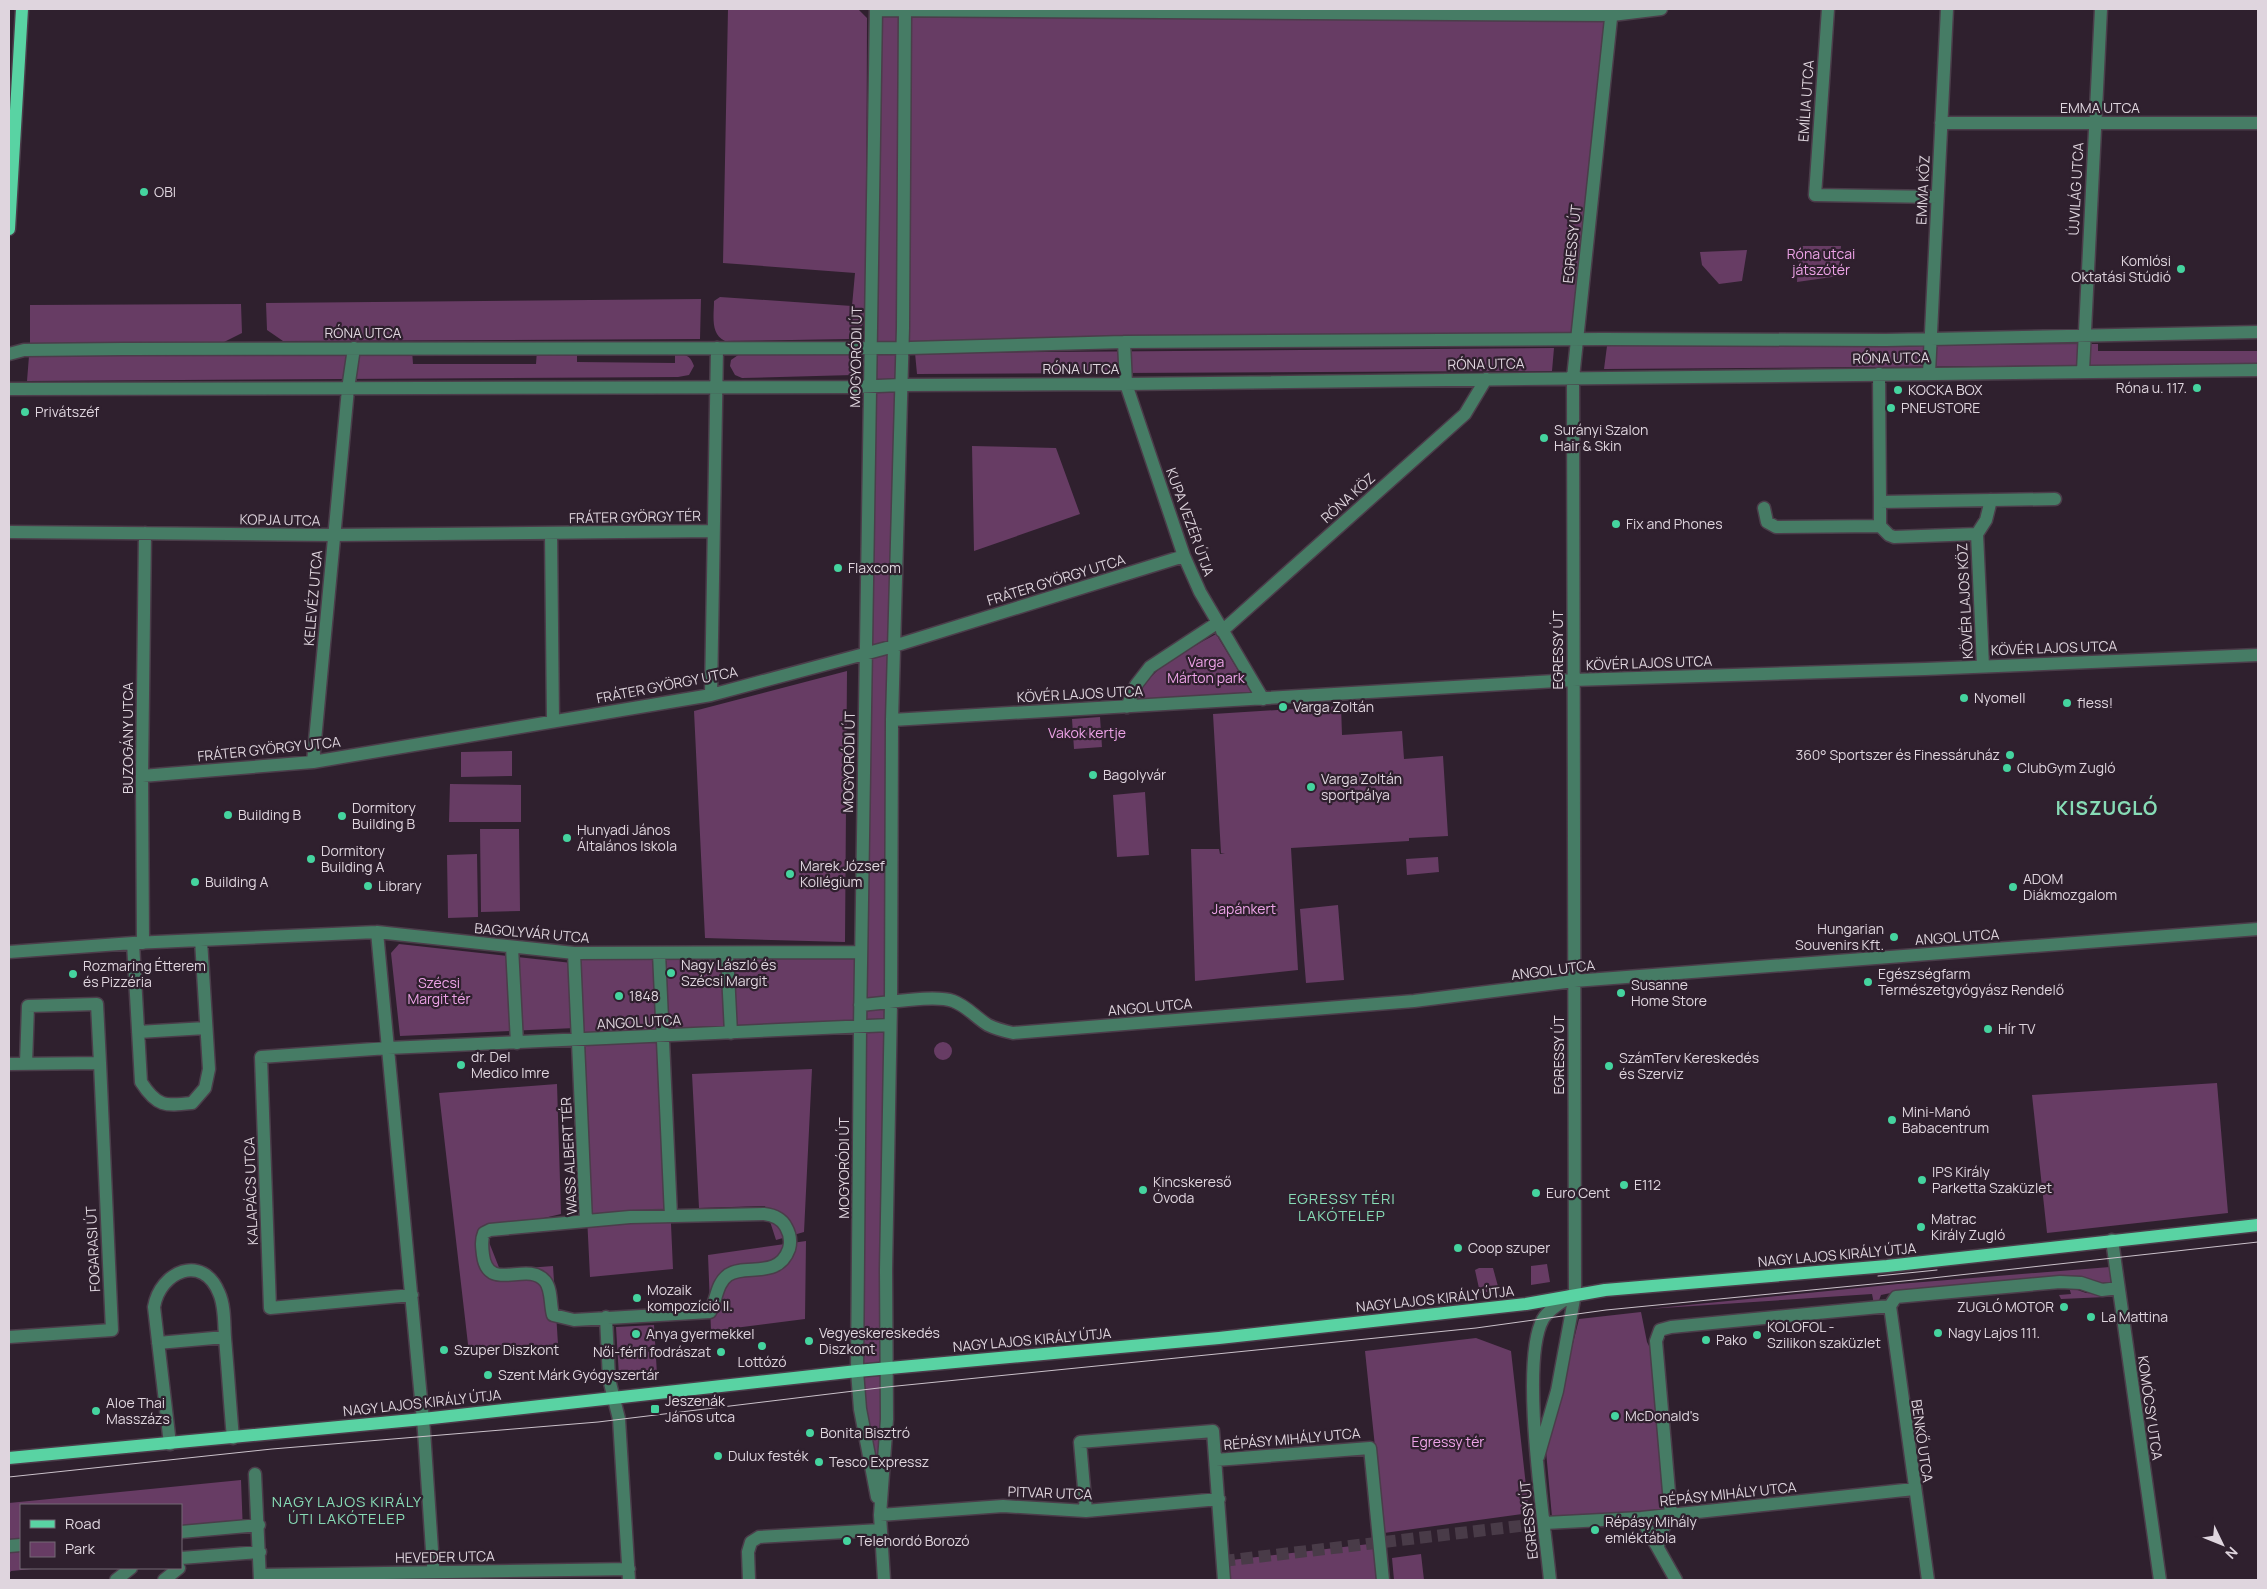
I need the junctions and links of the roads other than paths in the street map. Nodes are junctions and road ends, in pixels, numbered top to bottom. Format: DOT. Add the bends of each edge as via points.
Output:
graph roads {
  1 [pos="22,9"];
  2 [pos="1661,9"];
  3 [pos="1828,9"];
  4 [pos="1947,9"];
  5 [pos="2101,9"];
  6 [pos="876,10"];
  7 [pos="905,10"];
  8 [pos="1612,12"];
  9 [pos="1941,123"];
  10 [pos="2095,123"];
  11 [pos="2258,123"];
  12 [pos="11,154"];
  13 [pos="1937,197"];
  14 [pos="9,228"];
  15 [pos="2258,332"];
  16 [pos="2084,336"];
  17 [pos="1577,339"];
  18 [pos="1930,339"];
  19 [pos="1124,342"];
  20 [pos="354,348"];
  21 [pos="717,348"];
  22 [pos="871,348"];
  23 [pos="902,348"];
  24 [pos="9,354"];
  25 [pos="2083,370"];
  26 [pos="2258,370"];
  27 [pos="1929,373"];
  28 [pos="1879,374"];
  29 [pos="1573,378"];
  30 [pos="1486,379"];
  31 [pos="901,384"];
  32 [pos="1126,384"];
  33 [pos="715,387"];
  34 [pos="870,387"];
  35 [pos="348,388"];
  36 [pos="9,389"];
  37 [pos="2055,499"];
  38 [pos="1991,500"];
  39 [pos="1880,502"];
  40 [pos="1764,508"];
  41 [pos="1880,526"];
  42 [pos="713,531"];
  43 [pos="9,532"];
  44 [pos="145,533"];
  45 [pos="552,533"];
  46 [pos="1977,534"];
  47 [pos="334,535"];
  48 [pos="1184,556"];
  49 [pos="1220,627"];
  50 [pos="894,646"];
  51 [pos="865,654"];
  52 [pos="2258,654"];
  53 [pos="1983,666"];
  54 [pos="1573,680"];
  55 [pos="711,695"];
  56 [pos="1263,699"];
  57 [pos="1126,707"];
  58 [pos="892,720"];
  59 [pos="553,721"];
  60 [pos="312,762"];
  61 [pos="142,776"];
  62 [pos="2258,928"];
  63 [pos="378,932"];
  64 [pos="201,940"];
  65 [pos="138,943"];
  66 [pos="512,947"];
  67 [pos="9,952"];
  68 [pos="861,952"];
  69 [pos="659,953"];
  70 [pos="574,954"];
  71 [pos="727,954"];
  72 [pos="1574,980"];
  73 [pos="891,1003"];
  74 [pos="860,1005"];
  75 [pos="890,1025"];
  76 [pos="206,1028"];
  77 [pos="860,1028"];
  78 [pos="138,1032"];
  79 [pos="731,1033"];
  80 [pos="663,1036"];
  81 [pos="578,1040"];
  82 [pos="517,1042"];
  83 [pos="388,1048"];
  84 [pos="100,1063"];
  85 [pos="9,1064"];
  86 [pos="26,1064"];
  87 [pos="671,1216"];
  88 [pos="586,1222"];
  89 [pos="2258,1225"];
  90 [pos="2112,1240"];
  91 [pos="2118,1288"];
  92 [pos="1574,1294"];
  93 [pos="412,1295"];
  94 [pos="1890,1306"];
  95 [pos="606,1318"];
  96 [pos="9,1336"];
  97 [pos="225,1337"];
  98 [pos="158,1343"];
  99 [pos="886,1368"];
  100 [pos="857,1371"];
  101 [pos="1557,1391"];
  102 [pos="1534,1393"];
  103 [pos="614,1397"];
  104 [pos="423,1419"];
  105 [pos="233,1438"];
  106 [pos="170,1444"];
  107 [pos="1538,1457"];
  108 [pos="9,1458"];
  109 [pos="1216,1460"];
  110 [pos="255,1474"];
  111 [pos="1914,1489"];
  112 [pos="1219,1499"];
  113 [pos="1086,1511"];
  114 [pos="880,1515"];
  115 [pos="1671,1515"];
  116 [pos="1642,1518"];
  117 [pos="1545,1523"];
  118 [pos="259,1525"];
  119 [pos="880,1530"];
  120 [pos="182,1532"];
  121 [pos="1658,1548"];
  122 [pos="260,1552"];
  123 [pos="187,1557"];
  124 [pos="130,1569"];
  125 [pos="178,1569"];
  126 [pos="629,1574"];
  127 [pos="434,1577"];
  128 [pos="260,1578"];
  129 [pos="116,1580"];
  130 [pos="164,1580"];
  131 [pos="749,1580"];
  132 [pos="884,1580"];
  133 [pos="1224,1580"];
  134 [pos="1383,1580"];
  135 [pos="1550,1580"];
  136 [pos="1676,1580"];
  137 [pos="1928,1580"];
  138 [pos="2160,1580"];
  1 -- 12 [label="main road"];
  2 -- 8 [label="street"];
  3 -- 13 [label="street, EMÍLIA UTCA" via="1815,195"];
  4 -- 9 [label="street, EMMA KÖZ"];
  5 -- 10 [label="street, ÚJVILÁG UTCA"];
  6 -- 7 [label="street"];
  6 -- 22 [label="street, MOGYORÓDI ÚT"];
  7 -- 8 [label="street"];
  7 -- 23 [label="street, MOGYORÓDI ÚT"];
  8 -- 17 [label="street, EGRESSY ÚT"];
  9 -- 10 [label="street, EMMA UTCA"];
  9 -- 13 [label="street, EMMA KÖZ"];
  10 -- 11 [label="street, EMMA UTCA"];
  10 -- 16 [label="street, ÚJVILÁG UTCA"];
  12 -- 14 [label="main road"];
  13 -- 18 [label="street, EMMA KÖZ"];
  15 -- 16 [label="street, RÓNA UTCA"];
  16 -- 18 [label="street, RÓNA UTCA"];
  16 -- 25 [label="street, ÚJVILÁG UTCA"];
  17 -- 18 [label="street, RÓNA UTCA"];
  17 -- 19 [label="street, RÓNA UTCA"];
  17 -- 29 [label="street, EGRESSY ÚT"];
  18 -- 27 [label="street, EMMA KÖZ"];
  19 -- 23 [label="street, RÓNA UTCA"];
  19 -- 32 [label="street, KUPA VEZÉR ÚTJA"];
  20 -- 21 [label="street, RÓNA UTCA"];
  20 -- 24 [label="street, RÓNA UTCA" via="24,350"];
  20 -- 35 [label="street, KELEVÉZ UTCA"];
  21 -- 22 [label="street, RÓNA UTCA"];
  21 -- 33 [label="street"];
  22 -- 23 [label="street, RÓNA UTCA"];
  22 -- 34 [label="street, MOGYORÓDI ÚT"];
  23 -- 31 [label="street, MOGYORÓDI ÚT"];
  25 -- 26 [label="street, RÓNA UTCA"];
  25 -- 27 [label="street, RÓNA UTCA"];
  27 -- 28 [label="street, RÓNA UTCA"];
  28 -- 29 [label="street, RÓNA UTCA"];
  28 -- 39 [label="street"];
  29 -- 30 [label="street, RÓNA UTCA"];
  29 -- 54 [label="street, EGRESSY ÚT"];
  30 -- 32 [label="street, RÓNA UTCA"];
  30 -- 49 [label="street, RÓNA KÖZ" via="1465,414"];
  31 -- 32 [label="street, RÓNA UTCA"];
  31 -- 34 [label="street, RÓNA UTCA"];
  31 -- 50 [label="street, MOGYORÓDI ÚT"];
  32 -- 48 [label="street, KUPA VEZÉR ÚTJA"];
  33 -- 34 [label="street, RÓNA UTCA"];
  33 -- 35 [label="street, RÓNA UTCA"];
  33 -- 42 [label="street"];
  34 -- 51 [label="street, MOGYORÓDI ÚT"];
  35 -- 36 [label="street, RÓNA UTCA"];
  35 -- 47 [label="street, KELEVÉZ UTCA"];
  37 -- 38 [label="street"];
  38 -- 39 [label="street"];
  38 -- 46 [label="street" via="1986,520"];
  39 -- 41 [label="street"];
  40 -- 41 [label="street" via="1767,522 1776,527"];
  41 -- 46 [label="street" via="1894,537"];
  42 -- 45 [label="street, FRÁTER GYÖRGY TÉR"];
  42 -- 55 [label="street, FRÁTER GYÖRGY TÉR"];
  43 -- 44 [label="street, KOPJA UTCA"];
  44 -- 47 [label="street, KOPJA UTCA"];
  44 -- 61 [label="street, BUZOGÁNY UTCA"];
  45 -- 47 [label="street, KOPJA UTCA"];
  45 -- 59 [label="street, FRÁTER GYÖRGY TÉR"];
  46 -- 53 [label="street, KÖVÉR LAJOS KÖZ"];
  47 -- 60 [label="street, KELEVÉZ UTCA"];
  48 -- 49 [label="street, KUPA VEZÉR ÚTJA"];
  48 -- 50 [label="street, FRÁTER GYÖRGY UTCA"];
  49 -- 56 [label="street, KUPA VEZÉR ÚTJA"];
  49 -- 57 [label="street, RÓNA KÖZ" via="1150,667 1136,685"];
  50 -- 51 [label="street, FRÁTER GYÖRGY UTCA"];
  50 -- 58 [label="street, MOGYORÓDI ÚT"];
  51 -- 55 [label="street, FRÁTER GYÖRGY UTCA"];
  51 -- 68 [label="street, MOGYORÓDI ÚT"];
  52 -- 53 [label="street, KÖVÉR LAJOS UTCA"];
  53 -- 54 [label="street, KÖVÉR LAJOS UTCA"];
  54 -- 56 [label="street, KÖVÉR LAJOS UTCA"];
  54 -- 72 [label="street, EGRESSY ÚT"];
  55 -- 59 [label="street, FRÁTER GYÖRGY UTCA"];
  56 -- 57 [label="street, KÖVÉR LAJOS UTCA"];
  57 -- 58 [label="street, KÖVÉR LAJOS UTCA"];
  58 -- 73 [label="street, MOGYORÓDI ÚT"];
  59 -- 60 [label="street, FRÁTER GYÖRGY UTCA"];
  60 -- 61 [label="street, FRÁTER GYÖRGY UTCA"];
  61 -- 65 [label="street, BUZOGÁNY UTCA" via="149,821"];
  62 -- 72 [label="street, ANGOL UTCA"];
  63 -- 64 [label="street, BAGOLYVÁR UTCA"];
  63 -- 66 [label="street, BAGOLYVÁR UTCA"];
  63 -- 83 [label="street"];
  64 -- 65 [label="street, BAGOLYVÁR UTCA"];
  64 -- 76 [label="street"];
  65 -- 67 [label="street, BAGOLYVÁR UTCA"];
  65 -- 78 [label="street"];
  66 -- 70 [label="street, BAGOLYVÁR UTCA"];
  66 -- 82 [label="street"];
  68 -- 71 [label="street, BAGOLYVÁR UTCA"];
  68 -- 74 [label="street, MOGYORÓDI ÚT"];
  69 -- 70 [label="street, BAGOLYVÁR UTCA"];
  69 -- 71 [label="street, BAGOLYVÁR UTCA"];
  69 -- 80 [label="street"];
  70 -- 81 [label="street, WASS ALBERT TÉR"];
  71 -- 79 [label="street"];
  72 -- 73 [label="street, ANGOL UTCA" via="1414,1001 1013,1032 986,1024 965,1006 951,1000"];
  72 -- 92 [label="street, EGRESSY ÚT"];
  73 -- 74 [label="street, ANGOL UTCA"];
  73 -- 75 [label="street, MOGYORÓDI ÚT"];
  74 -- 77 [label="street, MOGYORÓDI ÚT"];
  75 -- 77 [label="street, ANGOL UTCA"];
  75 -- 99 [label="street, MOGYORÓDI ÚT"];
  76 -- 78 [label="street"];
  76 -- 78 [label="street" via="209,1069 205,1088 192,1103 167,1106 151,1098 141,1082"];
  77 -- 79 [label="street, ANGOL UTCA"];
  77 -- 100 [label="street, MOGYORÓDI ÚT"];
  79 -- 80 [label="street, ANGOL UTCA"];
  80 -- 81 [label="street, ANGOL UTCA"];
  80 -- 87 [label="street"];
  81 -- 82 [label="street, ANGOL UTCA"];
  81 -- 88 [label="street, WASS ALBERT TÉR"];
  82 -- 83 [label="street, ANGOL UTCA"];
  83 -- 93 [label="street"];
  83 -- 93 [label="street, KALAPÁCS UTCA" via="261,1057 270,1308"];
  84 -- 86 [label="street"];
  84 -- 86 [label="street, FOGARASI ÚT" via="98,1004 28,1006"];
  84 -- 96 [label="street, FOGARASI ÚT" via="112,1330"];
  85 -- 86 [label="street"];
  87 -- 88 [label="street, WASS ALBERT TÉR"];
  87 -- 95 [label="street" via="770,1215 786,1225 790,1244 787,1254 771,1268 730,1274 719,1284 716,1302 710,1312"];
  88 -- 95 [label="street" via="490,1230 481,1239 484,1266 496,1275 540,1277 548,1285 553,1315 574,1320"];
  89 -- 90 [label="main road, NAGY LAJOS KIRÁLY ÚTJA"];
  90 -- 91 [label="street, KOMÓCSY UTCA"];
  90 -- 92 [label="main road, NAGY LAJOS KIRÁLY ÚTJA" via="1887,1266"];
  91 -- 94 [label="street" via="2102,1290 2060,1282 1896,1297"];
  91 -- 138 [label="street, KOMÓCSY UTCA"];
  92 -- 99 [label="main road, NAGY LAJOS KIRÁLY ÚTJA" via="1526,1304 1219,1338"];
  92 -- 101 [label="street, EGRESSY ÚT"];
  92 -- 102 [label="street, EGRESSY ÚT" via="1543,1319 1534,1356"];
  93 -- 104 [label="street"];
  94 -- 111 [label="street, BENKŐ UTCA"];
  94 -- 115 [label="street" via="1665,1328 1657,1335"];
  95 -- 103 [label="street" via="609,1379"];
  97 -- 98 [label="street"];
  97 -- 98 [label="street" via="219,1292 204,1272 188,1270 173,1274 156,1295"];
  97 -- 105 [label="street"];
  98 -- 106 [label="street"];
  99 -- 100 [label="main road, NAGY LAJOS KIRÁLY ÚTJA"];
  99 -- 114 [label="street, MOGYORÓDI ÚT" via="887,1419"];
  100 -- 103 [label="main road, NAGY LAJOS KIRÁLY ÚTJA"];
  100 -- 114 [label="street, MOGYORÓDI ÚT" via="860,1409"];
  101 -- 102 [label="street" via="1546,1403 1539,1401"];
  101 -- 107 [label="street, EGRESSY ÚT"];
  102 -- 107 [label="street, EGRESSY ÚT"];
  103 -- 104 [label="main road, NAGY LAJOS KIRÁLY ÚTJA"];
  103 -- 126 [label="street" via="619,1412"];
  104 -- 105 [label="main road, NAGY LAJOS KIRÁLY ÚTJA"];
  104 -- 127 [label="street"];
  105 -- 106 [label="main road, NAGY LAJOS KIRÁLY ÚTJA"];
  106 -- 108 [label="main road, NAGY LAJOS KIRÁLY ÚTJA"];
  107 -- 117 [label="street, EGRESSY ÚT"];
  109 -- 112 [label="street"];
  109 -- 113 [label="street" via="1213,1431 1080,1442"];
  109 -- 134 [label="street, RÉPÁSY MIHÁLY UTCA" via="1370,1448"];
  110 -- 118 [label="street"];
  111 -- 115 [label="street, RÉPÁSY MIHÁLY UTCA"];
  111 -- 137 [label="street, BENKŐ UTCA"];
  112 -- 113 [label="street, PITVAR UTCA"];
  112 -- 133 [label="street"];
  113 -- 114 [label="street, PITVAR UTCA" via="1004,1506"];
  114 -- 119 [label="street, MOGYORÓDI ÚT"];
  115 -- 116 [label="street, RÉPÁSY MIHÁLY UTCA"];
  115 -- 121 [label="street" via="1659,1536"];
  116 -- 117 [label="street, RÉPÁSY MIHÁLY UTCA"];
  116 -- 121 [label="street"];
  117 -- 135 [label="street, EGRESSY ÚT"];
  118 -- 120 [label="street"];
  118 -- 122 [label="street"];
  119 -- 131 [label="street" via="759,1537 751,1542 748,1552"];
  119 -- 132 [label="street, MOGYORÓDI ÚT"];
  121 -- 136 [label="street"];
  122 -- 123 [label="street"];
  122 -- 128 [label="street"];
  124 -- 129 [label="street"];
  125 -- 130 [label="street"];
  126 -- 127 [label="street, HEVEDER UTCA"];
  127 -- 128 [label="street, HEVEDER UTCA"];
}
